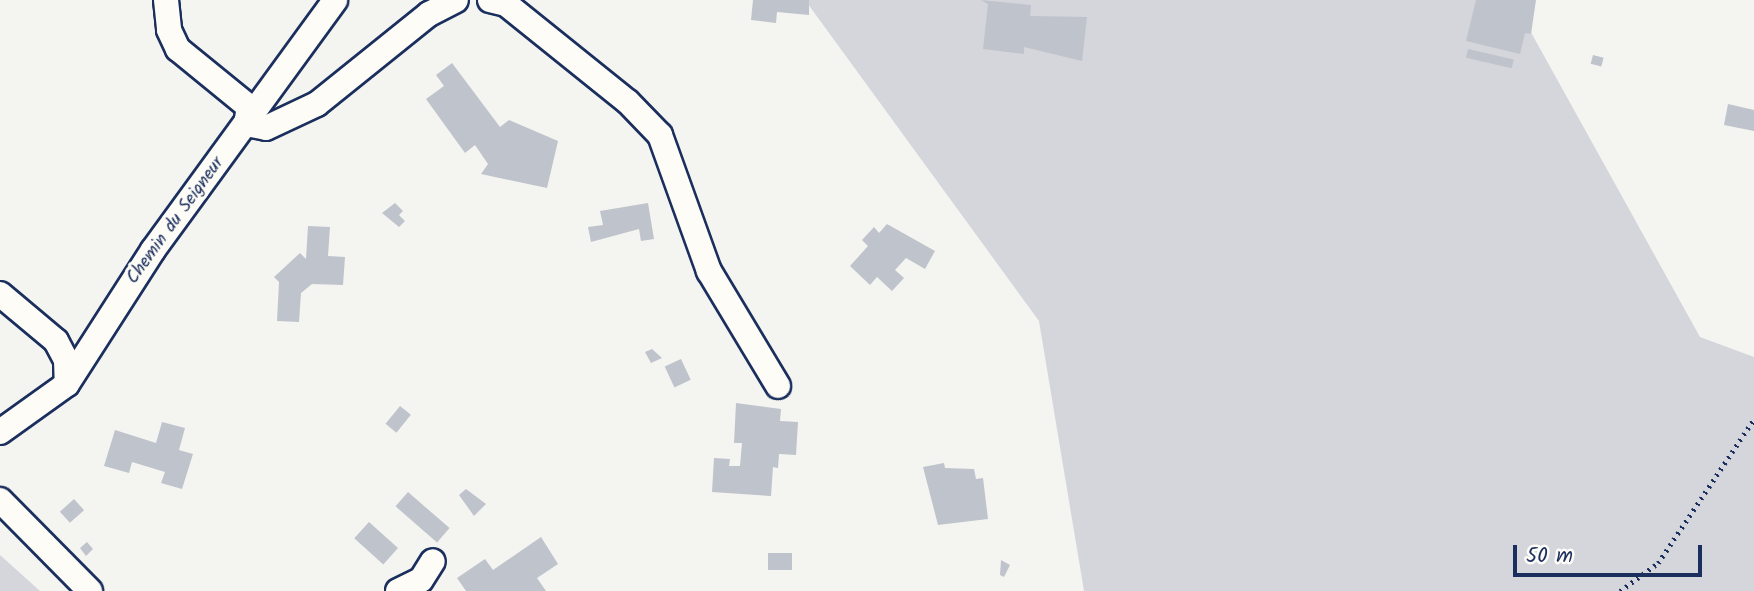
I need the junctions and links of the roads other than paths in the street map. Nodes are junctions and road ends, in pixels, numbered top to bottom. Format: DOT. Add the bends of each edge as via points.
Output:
graph roads {
  1 [pos="166,0"];
  2 [pos="335,0"];
  3 [pos="456,0"];
  4 [pos="490,0"];
  5 [pos="246,124"];
  6 [pos="0,294"];
  7 [pos="66,384"];
  8 [pos="778,386"];
  9 [pos="0,432"];
  10 [pos="0,500"];
  11 [pos="433,561"];
  12 [pos="90,591"];
  13 [pos="398,591"];
  1 -- 5 [label="street" via="169,30 178,49 249,107"];
  2 -- 5 [label="street, Chemin du Seigneur"];
  3 -- 5 [label="street" via="429,14 317,104 266,128"];
  4 -- 8 [label="street" via="506,4 628,102 660,135 709,271"];
  5 -- 7 [label="street, Chemin du Seigneur" via="153,250"];
  6 -- 7 [label="street" via="56,341 66,360"];
  7 -- 9 [label="street, Chemin du Seigneur"];
  10 -- 12 [label="street"];
  11 -- 13 [label="street" via="421,580"];
}
